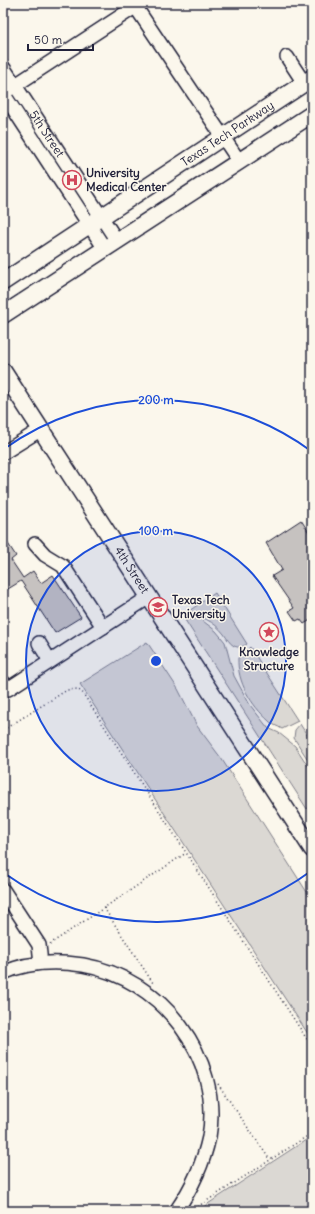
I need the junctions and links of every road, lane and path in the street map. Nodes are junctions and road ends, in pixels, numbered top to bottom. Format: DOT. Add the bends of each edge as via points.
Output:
graph roads {
  1 [pos="137,4"];
  2 [pos="287,57"];
  3 [pos="3,67"];
  4 [pos="308,81"];
  5 [pos="15,86"];
  6 [pos="3,93"];
  7 [pos="312,114"];
  8 [pos="223,137"];
  9 [pos="239,161"];
  10 [pos="96,222"];
  11 [pos="111,245"];
  12 [pos="3,282"];
  13 [pos="3,315"];
  14 [pos="3,371"];
  15 [pos="40,430"];
  16 [pos="3,453"];
  17 [pos="35,544"];
  18 [pos="148,598"];
  19 [pos="102,627"];
  20 [pos="39,643"];
  21 [pos="50,661"];
  22 [pos="5,688"];
  23 [pos="3,730"];
  24 [pos="312,850"];
  25 [pos="186,853"];
  26 [pos="3,890"];
  27 [pos="104,908"];
  28 [pos="40,948"];
  29 [pos="41,963"];
  30 [pos="3,974"];
  31 [pos="154,984"];
  32 [pos="312,1047"];
  33 [pos="217,1081"];
  34 [pos="312,1133"];
  35 [pos="270,1160"];
  36 [pos="176,1211"];
  37 [pos="191,1211"];
  1 -- 5 [label="street"];
  1 -- 8 [label="street"];
  2 -- 4 [label="street"];
  3 -- 5 [label="street, 5th Street"];
  4 -- 8 [label="main road, Texas Tech Parkway"];
  5 -- 6 [label="street"];
  5 -- 10 [label="street, 5th Street"];
  6 -- 10 [label="street, 5th Street"];
  7 -- 9 [label="main road"];
  8 -- 9 [label="street"];
  8 -- 10 [label="main road, Texas Tech Parkway"];
  9 -- 11 [label="main road"];
  10 -- 11 [label="street, 5th Street"];
  10 -- 12 [label="main road, Texas Tech Parkway"];
  11 -- 13 [label="main road"];
  14 -- 15 [label="main road, 4th Street"];
  15 -- 16 [label="street"];
  15 -- 18 [label="main road, 4th Street"];
  17 -- 19 [label="street" via="45,555 63,566"];
  18 -- 19 [label="street"];
  18 -- 24 [label="main road, 4th Street"];
  19 -- 21 [label="street"];
  20 -- 21 [label="street"];
  21 -- 22 [label="street"];
  23 -- 25 [label="path" via="67,690 77,689 86,698"];
  25 -- 27 [label="path"];
  25 -- 32 [label="path"];
  26 -- 28 [label="street"];
  27 -- 28 [label="path"];
  27 -- 31 [label="path"];
  28 -- 29 [label="street"];
  29 -- 30 [label="street"];
  29 -- 36 [label="street" via="96,967 122,976 146,990 167,1008 194,1048 206,1081 210,1108 209,1136 203,1163 192,1188"];
  33 -- 35 [label="path"];
  34 -- 35 [label="path"];
  35 -- 37 [label="path"];
}
